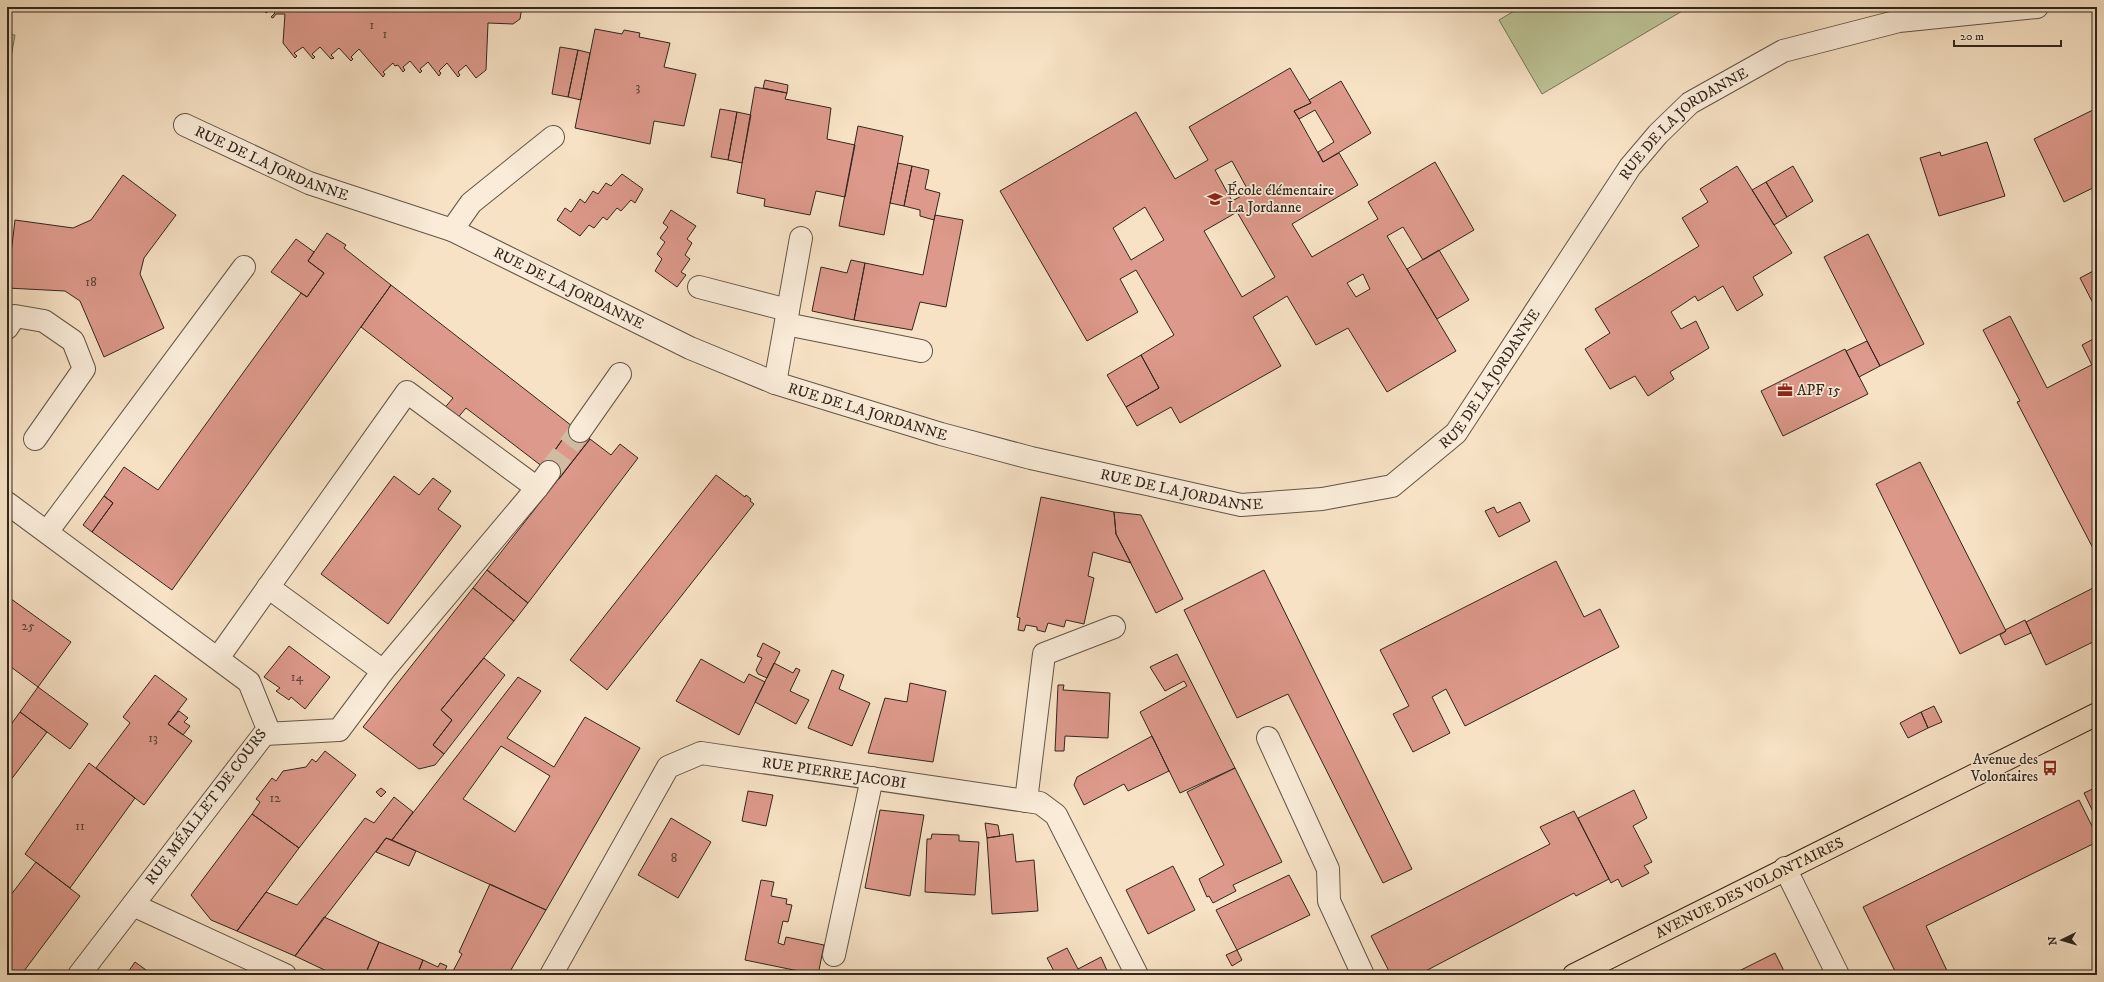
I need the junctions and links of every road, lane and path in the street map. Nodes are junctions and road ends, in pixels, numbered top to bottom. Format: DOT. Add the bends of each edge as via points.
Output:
graph roads {
  1 [pos="2037,7"];
  2 [pos="185,125"];
  3 [pos="553,137"];
  4 [pos="452,230"];
  5 [pos="801,238"];
  6 [pos="244,267"];
  7 [pos="699,287"];
  8 [pos="787,317"];
  9 [pos="7,328"];
  10 [pos="921,351"];
  11 [pos="620,374"];
  12 [pos="775,383"];
  13 [pos="580,431"];
  14 [pos="35,440"];
  15 [pos="7,503"];
  16 [pos="47,532"];
  17 [pos="268,587"];
  18 [pos="1114,627"];
  19 [pos="218,658"];
  20 [pos="383,671"];
  21 [pos="2097,714"];
  22 [pos="265,734"];
  23 [pos="1268,738"];
  24 [pos="872,778"];
  25 [pos="1026,800"];
  26 [pos="1785,868"];
  27 [pos="133,905"];
  28 [pos="834,955"];
  29 [pos="79,975"];
  30 [pos="285,975"];
  31 [pos="551,975"];
  32 [pos="1137,975"];
  33 [pos="1364,975"];
  34 [pos="1574,975"];
  35 [pos="1838,975"];
  1 -- 12 [label="street, RUE DE LA JORDANNE" via="1899,21 1783,51 1690,103 1658,134 1630,167 1456,433 1392,486 1322,499 1241,505 1031,458 941,434"];
  2 -- 4 [label="street, RUE DE LA JORDANNE" via="309,184"];
  3 -- 4 [label="street" via="471,203"];
  4 -- 12 [label="street, RUE DE LA JORDANNE" via="690,348"];
  5 -- 8 [label="street"];
  6 -- 16 [label="street"];
  7 -- 8 [label="street"];
  8 -- 10 [label="street"];
  8 -- 12 [label="street"];
  9 -- 14 [label="street" via="15,316 44,321 73,341 84,369"];
  11 -- 13 [label="street"];
  15 -- 16 [label="street, RUE MÉALLET DE COURS"];
  16 -- 19 [label="street, RUE MÉALLET DE COURS"];
  17 -- 19 [label="street"];
  17 -- 20 [label="street"];
  17 -- 20 [label="street" via="407,392 543,480"];
  18 -- 25 [label="street" via="1044,654"];
  19 -- 22 [label="street, RUE MÉALLET DE COURS" via="249,682 268,729"];
  20 -- 22 [label="street" via="338,730"];
  21 -- 26 [label="main road, AVENUE DES VOLONTAIRES"];
  22 -- 27 [label="street, RUE MÉALLET DE COURS"];
  23 -- 33 [label="street" via="1328,870 1329,901"];
  24 -- 25 [label="street, RUE PIERRE JACOBI"];
  24 -- 28 [label="street"];
  24 -- 31 [label="street, RUE PIERRE JACOBI" via="701,753 668,767"];
  25 -- 32 [label="street, RUE PIERRE JACOBI" via="1040,803 1056,814"];
  26 -- 34 [label="main road, AVENUE DES VOLONTAIRES"];
  26 -- 35 [label="street"];
  27 -- 29 [label="street, RUE MÉALLET DE COURS"];
  27 -- 30 [label="street"];
}
